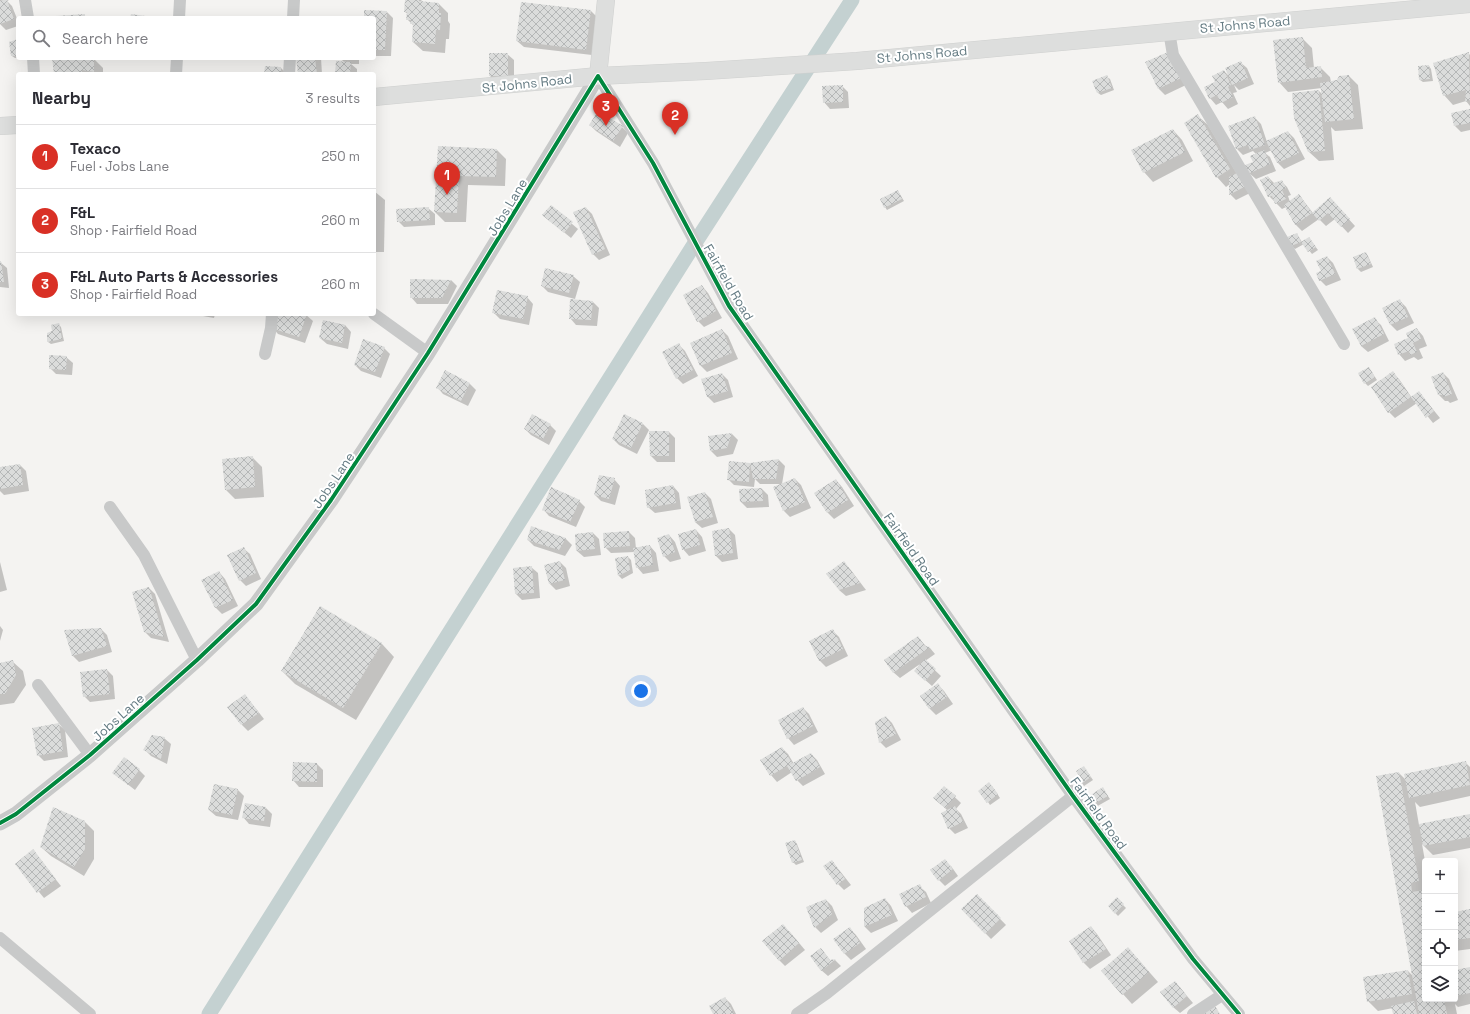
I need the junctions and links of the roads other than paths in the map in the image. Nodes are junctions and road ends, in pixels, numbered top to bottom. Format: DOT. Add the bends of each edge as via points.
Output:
graph roads {
  1 [pos="25,0"];
  2 [pos="180,0"];
  3 [pos="294,0"];
  4 [pos="606,0"];
  5 [pos="1470,4"];
  6 [pos="28,16"];
  7 [pos="179,16"];
  8 [pos="293,16"];
  9 [pos="1169,31"];
  10 [pos="33,60"];
  11 [pos="177,60"];
  12 [pos="290,60"];
  13 [pos="34,72"];
  14 [pos="176,72"];
  15 [pos="289,72"];
  16 [pos="598,76"];
  17 [pos="376,97"];
  18 [pos="16,125"];
  19 [pos="0,126"];
  20 [pos="376,315"];
  21 [pos="272,316"];
  22 [pos="1344,344"];
  23 [pos="265,354"];
  24 [pos="428,354"];
  25 [pos="110,507"];
  26 [pos="197,660"];
  27 [pos="38,685"];
  28 [pos="90,755"];
  29 [pos="1073,796"];
  30 [pos="0,823"];
  31 [pos="0,938"];
  32 [pos="1222,996"];
  33 [pos="90,1014"];
  34 [pos="797,1014"];
  35 [pos="1193,1014"];
  36 [pos="1239,1014"];
  1 -- 6 [label="street"];
  2 -- 7 [label="street"];
  3 -- 8 [label="street"];
  4 -- 16 [label="main road"];
  5 -- 9 [label="main road, St Johns Road"];
  9 -- 16 [label="main road, St Johns Road" via="857,61"];
  9 -- 22 [label="street" via="1172,55"];
  10 -- 13 [label="street"];
  11 -- 14 [label="street"];
  12 -- 15 [label="street"];
  16 -- 17 [label="main road, St Johns Road"];
  16 -- 24 [label="street, Jobs Lane"];
  16 -- 29 [label="street, Fairfield Road" via="653,163 729,306"];
  18 -- 19 [label="main road"];
  20 -- 24 [label="street"];
  21 -- 23 [label="street"];
  24 -- 26 [label="street, Jobs Lane" via="331,500 256,604"];
  25 -- 26 [label="street" via="144,555"];
  26 -- 28 [label="street, Jobs Lane"];
  27 -- 28 [label="street"];
  28 -- 30 [label="street, Jobs Lane" via="16,814"];
  29 -- 32 [label="street, Fairfield Road"];
  29 -- 34 [label="street" via="827,993"];
  31 -- 33 [label="street"];
  32 -- 35 [label="street"];
  32 -- 36 [label="street, Fairfield Road"];
}
